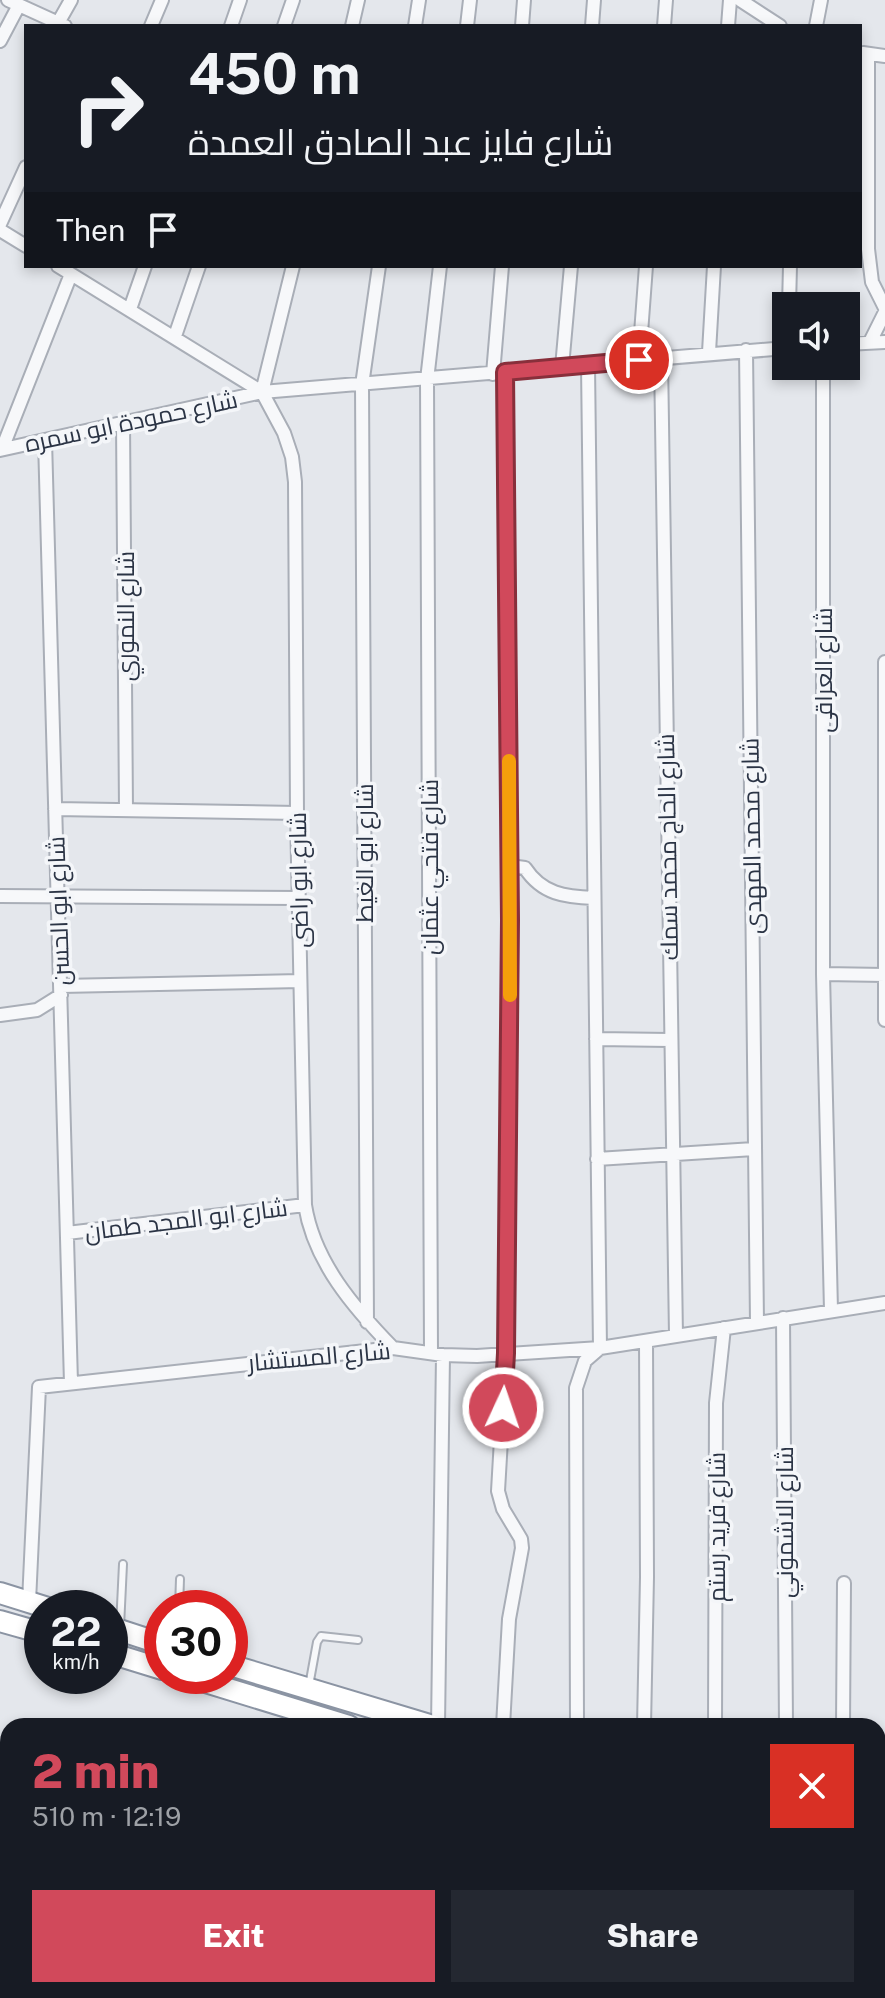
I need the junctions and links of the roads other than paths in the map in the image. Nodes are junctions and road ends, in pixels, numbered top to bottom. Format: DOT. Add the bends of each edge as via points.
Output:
graph roads {
  1 [pos="71,0"];
  2 [pos="162,0"];
  3 [pos="240,0"];
  4 [pos="293,0"];
  5 [pos="358,0"];
  6 [pos="419,0"];
  7 [pos="470,0"];
  8 [pos="524,0"];
  9 [pos="594,0"];
  10 [pos="666,0"];
  11 [pos="730,0"];
  12 [pos="740,0"];
  13 [pos="765,0"];
  14 [pos="821,0"];
  15 [pos="13,3"];
  16 [pos="764,15"];
  17 [pos="62,24"];
  18 [pos="152,24"];
  19 [pos="232,24"];
  20 [pos="285,24"];
  21 [pos="352,24"];
  22 [pos="415,24"];
  23 [pos="467,24"];
  24 [pos="522,24"];
  25 [pos="592,24"];
  26 [pos="664,24"];
  27 [pos="728,24"];
  28 [pos="777,24"];
  29 [pos="816,24"];
  30 [pos="0,41"];
  31 [pos="864,54"];
  32 [pos="885,56"];
  33 [pos="24,172"];
  34 [pos="0,227"];
  35 [pos="24,245"];
  36 [pos="61,268"];
  37 [pos="144,268"];
  38 [pos="198,268"];
  39 [pos="293,268"];
  40 [pos="379,268"];
  41 [pos="440,268"];
  42 [pos="502,268"];
  43 [pos="571,268"];
  44 [pos="646,268"];
  45 [pos="714,268"];
  46 [pos="790,268"];
  47 [pos="71,274"];
  48 [pos="789,292"];
  49 [pos="130,309"];
  50 [pos="885,310"];
  51 [pos="175,336"];
  52 [pos="870,342"];
  53 [pos="885,342"];
  54 [pos="860,343"];
  55 [pos="772,349"];
  56 [pos="746,350"];
  57 [pos="709,352"];
  58 [pos="661,358"];
  59 [pos="639,360"];
  60 [pos="588,365"];
  61 [pos="562,367"];
  62 [pos="499,373"];
  63 [pos="427,380"];
  64 [pos="823,380"];
  65 [pos="362,385"];
  66 [pos="262,392"];
  67 [pos="123,422"];
  68 [pos="45,440"];
  69 [pos="1,450"];
  70 [pos="885,662"];
  71 [pos="55,809"];
  72 [pos="126,810"];
  73 [pos="297,813"];
  74 [pos="510,866"];
  75 [pos="0,896"];
  76 [pos="58,897"];
  77 [pos="299,898"];
  78 [pos="594,898"];
  79 [pos="823,974"];
  80 [pos="884,975"];
  81 [pos="300,981"];
  82 [pos="61,990"];
  83 [pos="0,1015"];
  84 [pos="885,1020"];
  85 [pos="596,1039"];
  86 [pos="670,1040"];
  87 [pos="754,1149"];
  88 [pos="671,1154"];
  89 [pos="597,1159"];
  90 [pos="305,1205"];
  91 [pos="67,1233"];
  92 [pos="885,1303"];
  93 [pos="831,1310"];
  94 [pos="783,1318"];
  95 [pos="367,1322"];
  96 [pos="757,1323"];
  97 [pos="724,1328"];
  98 [pos="676,1336"];
  99 [pos="646,1341"];
  100 [pos="393,1348"];
  101 [pos="600,1348"];
  102 [pos="506,1353"];
  103 [pos="437,1354"];
  104 [pos="71,1383"];
  105 [pos="123,1564"];
  106 [pos="180,1579"];
  107 [pos="844,1583"];
  108 [pos="38,1590"];
  109 [pos="120,1590"];
  110 [pos="180,1590"];
  111 [pos="0,1593"];
  112 [pos="24,1601"];
  113 [pos="0,1621"];
  114 [pos="24,1628"];
  115 [pos="358,1640"];
  116 [pos="248,1671"];
  117 [pos="309,1690"];
  118 [pos="246,1694"];
  119 [pos="302,1711"];
  120 [pos="324,1718"];
  121 [pos="407,1718"];
  122 [pos="435,1718"];
  123 [pos="503,1718"];
  124 [pos="577,1718"];
  125 [pos="644,1718"];
  126 [pos="715,1718"];
  127 [pos="786,1718"];
  128 [pos="843,1718"];
  1 -- 17 [label="street"];
  2 -- 18 [label="street"];
  3 -- 19 [label="street"];
  4 -- 20 [label="street"];
  5 -- 21 [label="street"];
  6 -- 22 [label="street"];
  7 -- 23 [label="street"];
  8 -- 24 [label="street"];
  9 -- 25 [label="street"];
  10 -- 26 [label="street"];
  11 -- 27 [label="street"];
  12 -- 16 [label="street"];
  13 -- 16 [label="street"];
  14 -- 29 [label="street"];
  15 -- 17 [label="street"];
  15 -- 30 [label="street"];
  16 -- 28 [label="street"];
  31 -- 32 [label="street"];
  31 -- 50 [label="street" via="868,249 872,282"];
  33 -- 34 [label="street"];
  34 -- 35 [label="street"];
  36 -- 47 [label="street"];
  37 -- 49 [label="street"];
  38 -- 51 [label="street"];
  39 -- 66 [label="street"];
  40 -- 65 [label="street, شارع ابو الغيط"];
  41 -- 63 [label="street, شارع فتحي عثمان"];
  42 -- 62 [label="street"];
  43 -- 61 [label="street"];
  44 -- 59 [label="street"];
  45 -- 57 [label="street"];
  46 -- 48 [label="street"];
  47 -- 49 [label="street"];
  47 -- 69 [label="street"];
  49 -- 51 [label="street"];
  50 -- 52 [label="street"];
  51 -- 66 [label="street"];
  52 -- 53 [label="street"];
  52 -- 54 [label="street"];
  55 -- 56 [label="street, شارع حمودة ابو سمره"];
  56 -- 57 [label="street, شارع حمودة ابو سمره"];
  56 -- 87 [label="street, شارع محمد المهدى"];
  57 -- 58 [label="street, شارع حمودة ابو سمره"];
  58 -- 59 [label="street, شارع حمودة ابو سمره"];
  58 -- 86 [label="street, شارع الحاج محمد سمك"];
  59 -- 60 [label="street, شارع حمودة ابو سمره"];
  60 -- 61 [label="street, شارع حمودة ابو سمره"];
  60 -- 78 [label="street"];
  61 -- 62 [label="street, شارع حمودة ابو سمره"];
  62 -- 63 [label="street, شارع حمودة ابو سمره"];
  62 -- 74 [label="street"];
  63 -- 65 [label="street, شارع حمودة ابو سمره"];
  63 -- 103 [label="street, شارع فتحي عثمان"];
  64 -- 79 [label="street, شارع العراقى"];
  65 -- 66 [label="street, شارع حمودة ابو سمره"];
  65 -- 95 [label="street, شارع ابو الغيط"];
  66 -- 67 [label="street, شارع حمودة ابو سمره"];
  66 -- 73 [label="street, شارع ابو راضى" via="284,433 295,482"];
  67 -- 68 [label="street, شارع حمودة ابو سمره"];
  67 -- 72 [label="street, شارع النموري"];
  68 -- 69 [label="street, شارع حمودة ابو سمره"];
  68 -- 71 [label="street, شارع ابو الحسن"];
  70 -- 80 [label="street"];
  71 -- 72 [label="street"];
  71 -- 76 [label="street, شارع ابو الحسن"];
  72 -- 73 [label="street"];
  73 -- 77 [label="street, شارع ابو راضى"];
  74 -- 78 [label="street" via="525,868 549,892"];
  74 -- 102 [label="street"];
  75 -- 76 [label="street"];
  76 -- 77 [label="street"];
  76 -- 82 [label="street, شارع ابو الحسن"];
  77 -- 81 [label="street, شارع ابو راضى"];
  78 -- 85 [label="street"];
  79 -- 80 [label="street"];
  79 -- 93 [label="street, شارع العراقى"];
  80 -- 84 [label="street"];
  81 -- 82 [label="street"];
  81 -- 90 [label="street, شارع ابو راضى"];
  82 -- 83 [label="street" via="37,1010"];
  82 -- 91 [label="street, شارع ابو الحسن"];
  85 -- 86 [label="street"];
  85 -- 89 [label="street"];
  86 -- 88 [label="street, شارع الحاج محمد سمك"];
  87 -- 88 [label="street"];
  87 -- 96 [label="street, شارع محمد المهدى"];
  88 -- 89 [label="street"];
  88 -- 98 [label="street, شارع الحاج محمد سمك"];
  89 -- 101 [label="street"];
  90 -- 91 [label="street, شارع ابو المجد طمان"];
  90 -- 95 [label="street, شارع ابو راضى" via="319,1253"];
  91 -- 104 [label="street, شارع ابو الحسن"];
  92 -- 93 [label="street, شارع المستشار"];
  93 -- 94 [label="street, شارع المستشار"];
  94 -- 96 [label="street, شارع المستشار"];
  94 -- 127 [label="street, شارع الاشموني"];
  95 -- 100 [label="street, شارع ابو راضى"];
  96 -- 97 [label="street, شارع المستشار"];
  97 -- 98 [label="street, شارع المستشار"];
  97 -- 126 [label="street, شارع فريد رستم" via="716,1403"];
  98 -- 99 [label="street, شارع المستشار"];
  99 -- 101 [label="street, شارع المستشار"];
  99 -- 125 [label="street"];
  100 -- 103 [label="street, شارع المستشار"];
  100 -- 104 [label="street, شارع المستشار"];
  101 -- 102 [label="street, شارع المستشار"];
  101 -- 124 [label="street" via="585,1361 576,1388"];
  102 -- 103 [label="street, شارع المستشار"];
  102 -- 123 [label="street" via="498,1491 521,1539 522,1555 509,1619"];
  103 -- 122 [label="street, شارع فتحي عثمان"];
  104 -- 108 [label="street, شارع المستشار" via="39,1387"];
  105 -- 109 [label="lane"];
  106 -- 110 [label="lane"];
  107 -- 128 [label="street"];
  111 -- 112 [label="highway"];
  113 -- 114 [label="highway"];
  115 -- 117 [label="lane" via="321,1636"];
  116 -- 117 [label="highway"];
  117 -- 119 [label="highway"];
  117 -- 121 [label="highway"];
  118 -- 119 [label="highway"];
  119 -- 120 [label="highway"];
}
